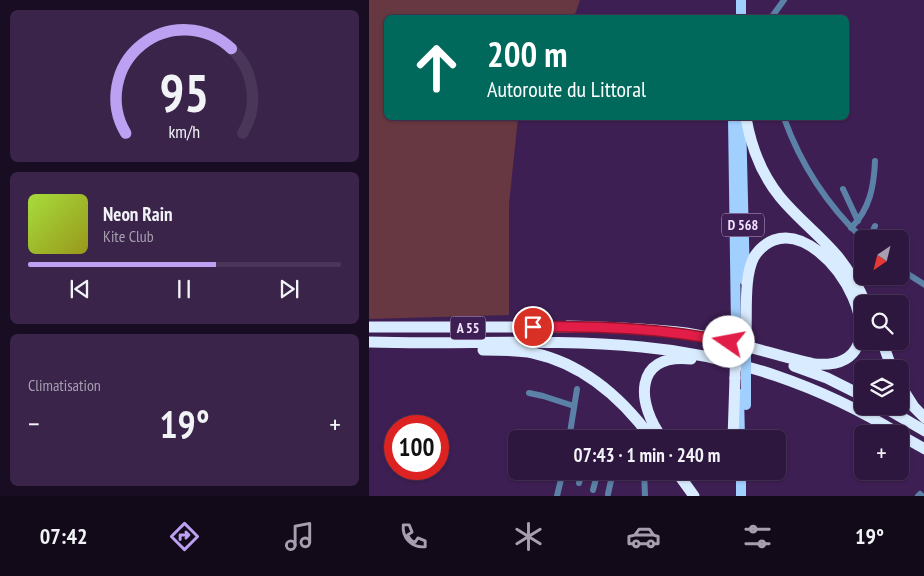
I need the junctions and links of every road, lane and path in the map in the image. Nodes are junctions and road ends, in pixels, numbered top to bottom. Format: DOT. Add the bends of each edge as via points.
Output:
graph roads {
  1 [pos="735,0"];
  2 [pos="741,0"];
  3 [pos="784,0"];
  4 [pos="735,15"];
  5 [pos="741,15"];
  6 [pos="773,15"];
  7 [pos="733,120"];
  8 [pos="741,120"];
  9 [pos="747,120"];
  10 [pos="785,120"];
  11 [pos="875,161"];
  12 [pos="843,189"];
  13 [pos="858,221"];
  14 [pos="875,226"];
  15 [pos="851,228"];
  16 [pos="873,230"];
  17 [pos="854,231"];
  18 [pos="909,275"];
  19 [pos="924,286"];
  20 [pos="862,295"];
  21 [pos="567,326"];
  22 [pos="369,327"];
  23 [pos="740,328"];
  24 [pos="369,343"];
  25 [pos="740,379"];
  26 [pos="577,388"];
  27 [pos="854,392"];
  28 [pos="529,393"];
  29 [pos="909,398"];
  30 [pos="574,406"];
  31 [pos="897,415"];
  32 [pos="868,416"];
  33 [pos="924,418"];
  34 [pos="884,425"];
  35 [pos="570,430"];
  36 [pos="644,430"];
  37 [pos="657,430"];
  38 [pos="734,430"];
  39 [pos="740,430"];
  40 [pos="746,430"];
  41 [pos="924,431"];
  42 [pos="909,440"];
  43 [pos="924,450"];
  44 [pos="561,480"];
  45 [pos="580,480"];
  46 [pos="644,480"];
  47 [pos="682,480"];
  48 [pos="741,480"];
  49 [pos="747,480"];
  50 [pos="579,483"];
  51 [pos="593,490"];
  52 [pos="608,494"];
  53 [pos="557,496"];
  54 [pos="645,496"];
  55 [pos="694,496"];
  56 [pos="741,496"];
  57 [pos="747,496"];
  58 [pos="918,496"];
  59 [pos="922,496"];
  1 -- 4 [label="main road"];
  2 -- 5 [label="main road"];
  3 -- 6 [label="street"];
  7 -- 23 [label="main road, D 568"];
  8 -- 23 [label="main road, D 568"];
  9 -- 20 [label="highway" via="754,149 779,196 837,257"];
  10 -- 15 [label="street" via="805,167"];
  11 -- 13 [label="street" via="874,183"];
  12 -- 13 [label="street"];
  13 -- 15 [label="street"];
  14 -- 16 [label="street"];
  15 -- 17 [label="street"];
  18 -- 19 [label="street"];
  21 -- 22 [label="highway, A 55"];
  21 -- 23 [label="highway" via="620,327 687,334 828,365 837,363 857,347 861,323 853,297 827,259 802,240 778,238 759,250 751,266"];
  21 -- 27 [label="highway, A 55" via="659,333 732,346 782,361"];
  23 -- 25 [label="highway, bridge"];
  24 -- 32 [label="highway, A 55" via="593,343 682,352 761,371 802,385"];
  24 -- 36 [label="highway" via="512,351 558,361 591,376 613,394"];
  25 -- 38 [label="highway"];
  25 -- 39 [label="main road"];
  25 -- 40 [label="main road"];
  26 -- 30 [label="street"];
  28 -- 30 [label="street"];
  29 -- 33 [label="highway"];
  30 -- 35 [label="street"];
  31 -- 41 [label="highway"];
  32 -- 34 [label="highway, A 55"];
  32 -- 37 [label="highway" via="753,372 705,361 672,359 660,363 645,381 645,405"];
  42 -- 43 [label="highway, A 55"];
  44 -- 53 [label="street"];
  45 -- 50 [label="street"];
  46 -- 54 [label="street"];
  47 -- 55 [label="highway"];
  48 -- 56 [label="main road"];
  49 -- 57 [label="main road"];
  51 -- 52 [label="street" via="598,471 611,476"];
  58 -- 59 [label="street"];
}
